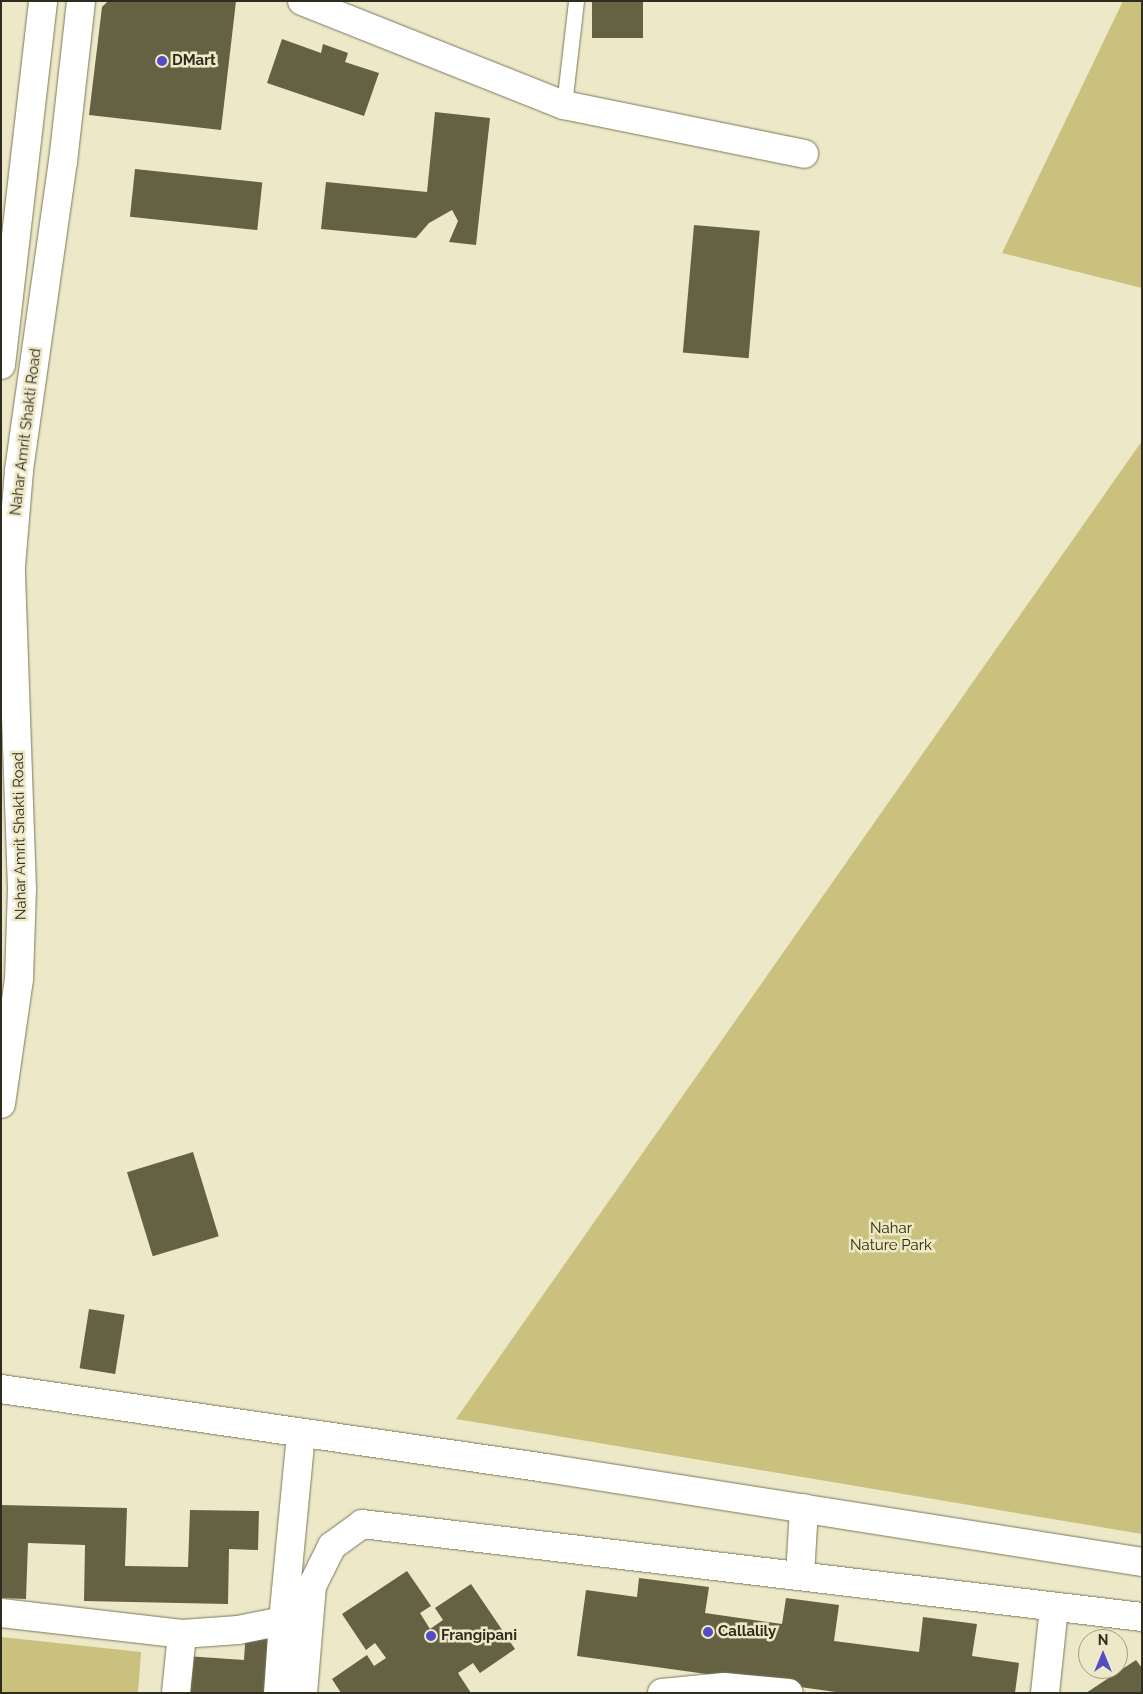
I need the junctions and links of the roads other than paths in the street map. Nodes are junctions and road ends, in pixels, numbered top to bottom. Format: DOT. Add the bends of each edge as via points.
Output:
graph roads {
  1 [pos="43,1"];
  2 [pos="81,1"];
  3 [pos="302,1"];
  4 [pos="576,1"];
  5 [pos="564,105"];
  6 [pos="804,154"];
  7 [pos="25,159"];
  8 [pos="63,162"];
  9 [pos="1,365"];
  10 [pos="6,566"];
  11 [pos="1,1104"];
  12 [pos="1,1389"];
  13 [pos="301,1432"];
  14 [pos="804,1508"];
  15 [pos="1142,1562"];
  16 [pos="800,1576"];
  17 [pos="1054,1607"];
  18 [pos="1,1613"];
  19 [pos="1142,1617"];
  20 [pos="283,1620"];
  21 [pos="182,1634"];
  22 [pos="176,1693"];
  23 [pos="278,1693"];
  24 [pos="304,1693"];
  25 [pos="662,1693"];
  26 [pos="789,1693"];
  27 [pos="1045,1693"];
  1 -- 7 [label="street"];
  2 -- 8 [label="street, Nahar Amrit Shakti Road"];
  3 -- 5 [label="street"];
  4 -- 5 [label="lane"];
  5 -- 6 [label="street"];
  7 -- 8 [label="street"];
  7 -- 9 [label="street"];
  8 -- 10 [label="street, Nahar Amrit Shakti Road"];
  10 -- 11 [label="street, Nahar Amrit Shakti Road" via="22,889 19,979"];
  12 -- 13 [label="street"];
  13 -- 14 [label="street"];
  13 -- 20 [label="street"];
  14 -- 15 [label="street"];
  14 -- 16 [label="street"];
  16 -- 17 [label="street"];
  16 -- 24 [label="street" via="362,1524 332,1546 312,1586"];
  17 -- 19 [label="street"];
  17 -- 27 [label="street"];
  18 -- 21 [label="street"];
  20 -- 21 [label="street" via="238,1630"];
  20 -- 23 [label="street"];
  21 -- 22 [label="street"];
  25 -- 26 [label="street" via="724,1687"];
}
